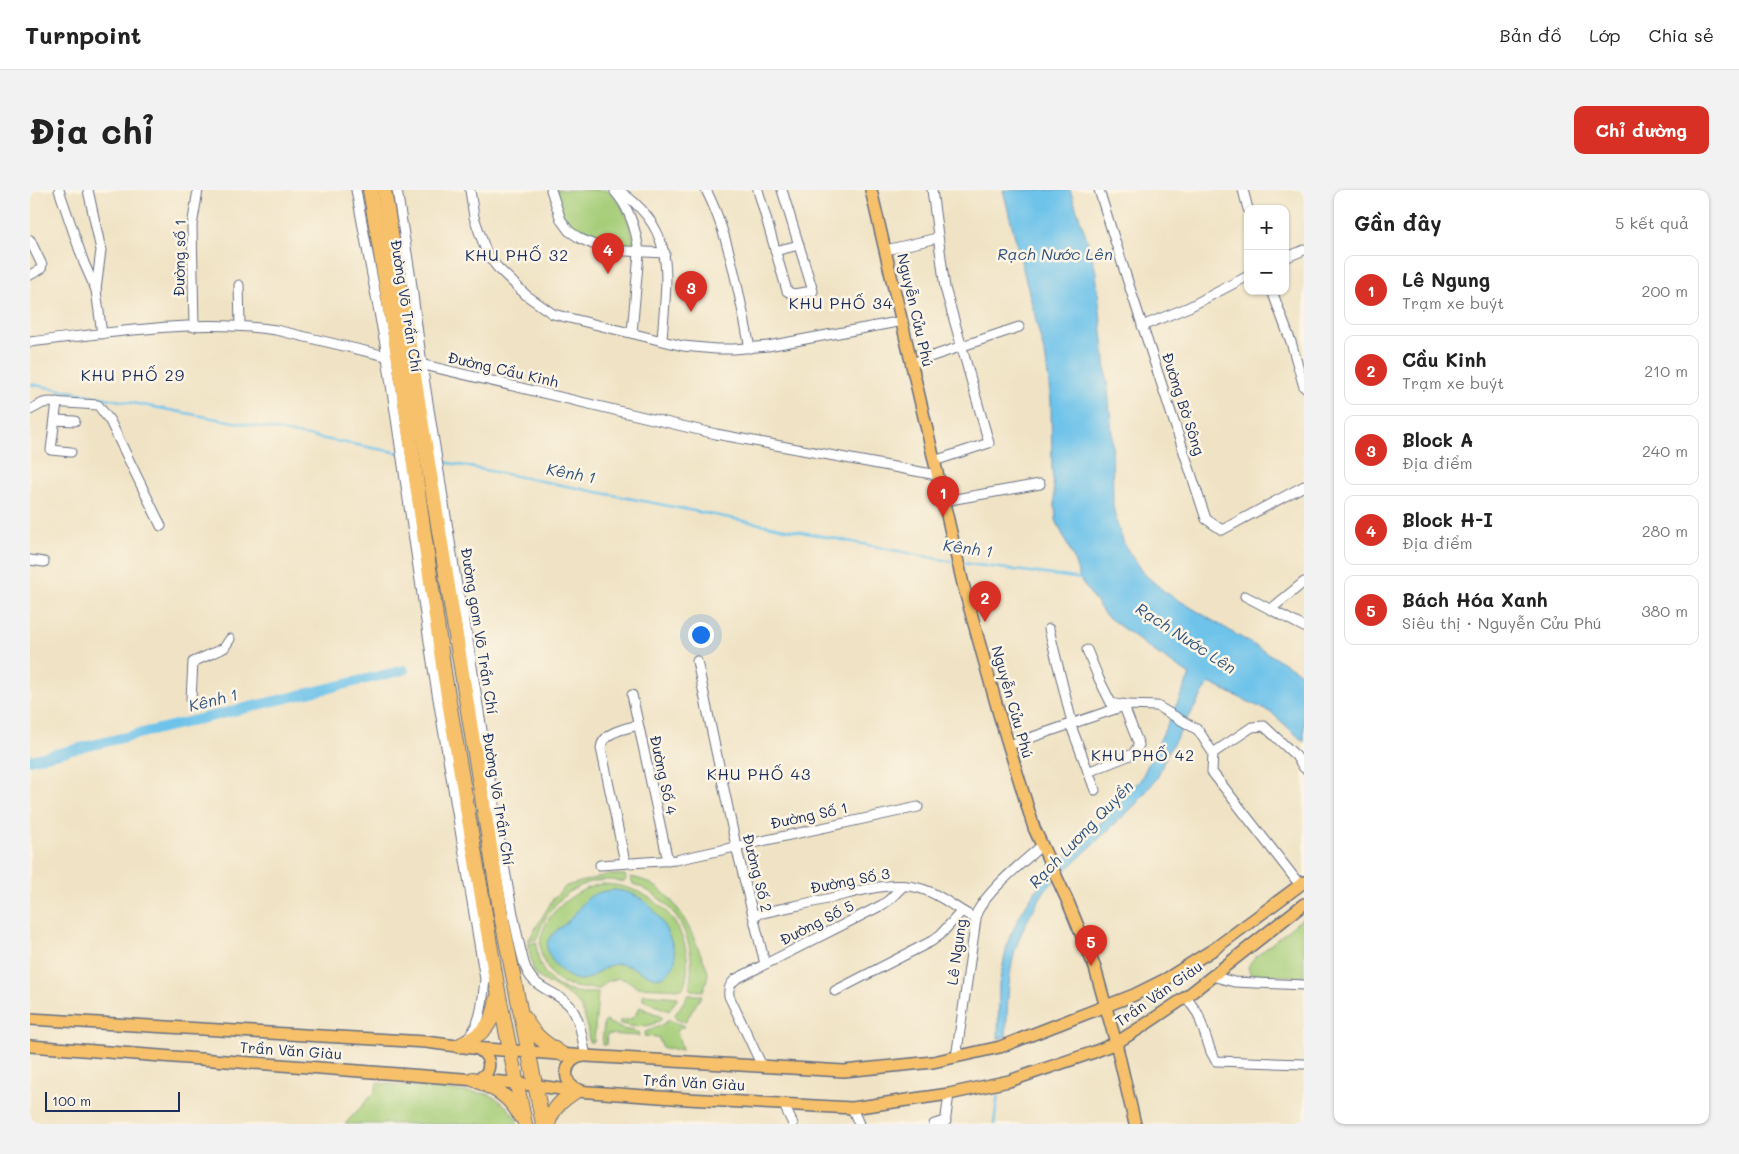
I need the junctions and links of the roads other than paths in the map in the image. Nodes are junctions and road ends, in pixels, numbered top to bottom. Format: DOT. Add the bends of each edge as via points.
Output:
graph roads {
  1 [pos="59,190"];
  2 [pos="88,190"];
  3 [pos="198,190"];
  4 [pos="356,190"];
  5 [pos="370,190"];
  6 [pos="384,190"];
  7 [pos="397,190"];
  8 [pos="470,190"];
  9 [pos="551,190"];
  10 [pos="613,190"];
  11 [pos="618,190"];
  12 [pos="706,190"];
  13 [pos="758,190"];
  14 [pos="782,190"];
  15 [pos="871,190"];
  16 [pos="932,190"];
  17 [pos="1099,190"];
  18 [pos="1243,190"];
  19 [pos="632,194"];
  20 [pos="1247,205"];
  21 [pos="937,238"];
  22 [pos="30,240"];
  23 [pos="799,245"];
  24 [pos="886,250"];
  25 [pos="1304,250"];
  26 [pos="775,251"];
  27 [pos="639,253"];
  28 [pos="665,253"];
  29 [pos="1289,256"];
  30 [pos="30,275"];
  31 [pos="1244,278"];
  32 [pos="239,285"];
  33 [pos="96,290"];
  34 [pos="1274,295"];
  35 [pos="903,321"];
  36 [pos="240,326"];
  37 [pos="1142,326"];
  38 [pos="194,327"];
  39 [pos="1020,327"];
  40 [pos="632,333"];
  41 [pos="102,334"];
  42 [pos="662,340"];
  43 [pos="30,342"];
  44 [pos="962,346"];
  45 [pos="750,348"];
  46 [pos="393,358"];
  47 [pos="912,363"];
  48 [pos="417,364"];
  49 [pos="1304,387"];
  50 [pos="57,402"];
  51 [pos="30,410"];
  52 [pos="55,420"];
  53 [pos="75,421"];
  54 [pos="409,431"];
  55 [pos="71,452"];
  56 [pos="934,461"];
  57 [pos="937,475"];
  58 [pos="435,480"];
  59 [pos="411,484"];
  60 [pos="1040,484"];
  61 [pos="1304,486"];
  62 [pos="944,501"];
  63 [pos="161,526"];
  64 [pos="30,560"];
  65 [pos="44,562"];
  66 [pos="1304,582"];
  67 [pos="1245,596"];
  68 [pos="1271,610"];
  69 [pos="1304,627"];
  70 [pos="1049,629"];
  71 [pos="230,639"];
  72 [pos="1087,650"];
  73 [pos="697,661"];
  74 [pos="632,695"];
  75 [pos="191,700"];
  76 [pos="1122,705"];
  77 [pos="1071,723"];
  78 [pos="638,725"];
  79 [pos="1009,745"];
  80 [pos="1213,753"];
  81 [pos="1304,768"];
  82 [pos="1088,772"];
  83 [pos="1095,790"];
  84 [pos="918,807"];
  85 [pos="736,846"];
  86 [pos="1041,846"];
  87 [pos="668,861"];
  88 [pos="621,863"];
  89 [pos="600,865"];
  90 [pos="1302,883"];
  91 [pos="903,886"];
  92 [pos="1304,904"];
  93 [pos="512,906"];
  94 [pos="961,912"];
  95 [pos="500,915"];
  96 [pos="752,915"];
  97 [pos="975,918"];
  98 [pos="765,964"];
  99 [pos="1212,976"];
  100 [pos="1304,985"];
  101 [pos="498,991"];
  102 [pos="835,991"];
  103 [pos="1186,997"];
  104 [pos="517,1002"];
  105 [pos="1106,1005"];
  106 [pos="30,1019"];
  107 [pos="1116,1043"];
  108 [pos="30,1046"];
  109 [pos="465,1047"];
  110 [pos="510,1050"];
  111 [pos="527,1051"];
  112 [pos="562,1054"];
  113 [pos="586,1056"];
  114 [pos="956,1058"];
  115 [pos="1304,1064"];
  116 [pos="762,1066"];
  117 [pos="471,1079"];
  118 [pos="516,1083"];
  119 [pos="535,1086"];
  120 [pos="579,1091"];
  121 [pos="950,1094"];
  122 [pos="782,1103"];
  123 [pos="852,1108"];
  124 [pos="946,1123"];
  125 [pos="524,1124"];
  126 [pos="543,1124"];
  127 [pos="548,1124"];
  128 [pos="554,1124"];
  129 [pos="793,1124"];
  130 [pos="858,1124"];
  131 [pos="934,1124"];
  132 [pos="1135,1124"];
  1 -- 33 [label="street"];
  2 -- 33 [label="street" via="101,250"];
  3 -- 38 [label="street, Đường số 1" via="192,226"];
  4 -- 46 [label="street"];
  5 -- 46 [label="highway, Đường Võ Trần Chí"];
  6 -- 48 [label="highway, Đường Võ Trần Chí"];
  7 -- 48 [label="street"];
  8 -- 40 [label="street" via="474,217 487,254 526,295 553,314"];
  9 -- 27 [label="street" via="561,220 569,231 606,250"];
  10 -- 27 [label="street" via="621,198 631,220"];
  11 -- 19 [label="street"];
  12 -- 45 [label="street" via="722,230"];
  13 -- 26 [label="street"];
  14 -- 23 [label="street"];
  15 -- 24 [label="main road, Nguyễn Cửu Phú"];
  16 -- 21 [label="street"];
  17 -- 37 [label="street, Đường Bờ Sông"];
  18 -- 20 [label="street"];
  19 -- 28 [label="street" via="654,226"];
  21 -- 24 [label="street"];
  21 -- 44 [label="street" via="945,288"];
  22 -- 30 [label="street" via="42,264 41,269"];
  23 -- 26 [label="street"];
  23 -- 26 [label="street" via="813,291 793,294 786,291"];
  24 -- 35 [label="main road, Nguyễn Cửu Phú"];
  25 -- 29 [label="street"];
  27 -- 28 [label="street"];
  27 -- 40 [label="street"];
  28 -- 42 [label="street" via="667,268"];
  31 -- 37 [label="street" via="1189,307"];
  32 -- 36 [label="street"];
  33 -- 41 [label="street"];
  34 -- 49 [label="street" via="1292,342"];
  35 -- 45 [label="street"];
  35 -- 47 [label="main road, Nguyễn Cửu Phú"];
  36 -- 38 [label="street, Đường Cầu Kinh"];
  36 -- 46 [label="street, Đường Cầu Kinh" via="276,330"];
  37 -- 61 [label="street, Đường Bờ Sông" via="1206,519 1222,530"];
  38 -- 41 [label="street, Đường Cầu Kinh"];
  39 -- 44 [label="street"];
  40 -- 42 [label="street"];
  41 -- 43 [label="street, Đường Cầu Kinh"];
  42 -- 45 [label="street" via="716,349"];
  44 -- 47 [label="street"];
  44 -- 56 [label="street" via="989,443"];
  46 -- 48 [label="street, Đường Cầu Kinh"];
  46 -- 54 [label="highway, Đường Võ Trần Chí"];
  47 -- 56 [label="main road, Nguyễn Cửu Phú"];
  48 -- 54 [label="highway, Đường Võ Trần Chí"];
  48 -- 57 [label="street, Đường Cầu Kinh" via="716,434"];
  48 -- 58 [label="street, Đường gom Võ Trần Chí" via="434,441"];
  50 -- 51 [label="street" via="43,402"];
  50 -- 52 [label="street"];
  50 -- 63 [label="street" via="98,405 110,421"];
  52 -- 53 [label="street"];
  52 -- 55 [label="street" via="50,450"];
  54 -- 58 [label="highway, Đường Võ Trần Chí"];
  54 -- 59 [label="highway, Đường Võ Trần Chí"];
  56 -- 57 [label="main road, Nguyễn Cửu Phú"];
  57 -- 62 [label="main road, Nguyễn Cửu Phú"];
  58 -- 93 [label="street, Đường gom Võ Trần Chí" via="464,615 485,758"];
  58 -- 95 [label="highway, Đường Võ Trần Chí"];
  59 -- 101 [label="highway, Đường Võ Trần Chí"];
  59 -- 109 [label="street" via="434,675 484,979 477,1021"];
  60 -- 62 [label="street"];
  62 -- 79 [label="main road, Nguyễn Cửu Phú"];
  64 -- 65 [label="street"];
  66 -- 68 [label="street"];
  67 -- 68 [label="street"];
  68 -- 69 [label="street"];
  70 -- 77 [label="street"];
  71 -- 75 [label="street" via="224,648 193,662"];
  72 -- 76 [label="street" via="1112,703"];
  73 -- 85 [label="street, Đường Số 2"];
  74 -- 78 [label="street, Đường Số 4"];
  76 -- 77 [label="street"];
  76 -- 80 [label="street" via="1157,706 1198,730"];
  76 -- 82 [label="street" via="1139,745 1133,754"];
  77 -- 79 [label="street"];
  77 -- 82 [label="street"];
  78 -- 87 [label="street, Đường Số 4"];
  78 -- 88 [label="street" via="610,734 601,748"];
  79 -- 86 [label="main road, Nguyễn Cửu Phú"];
  80 -- 81 [label="street" via="1252,727 1264,726"];
  80 -- 90 [label="street" via="1212,772"];
  82 -- 83 [label="street"];
  84 -- 85 [label="street, Đường Số 1"];
  85 -- 87 [label="street, Đường Số 1"];
  85 -- 96 [label="street, Đường Số 2"];
  86 -- 97 [label="street, Lê Ngung" via="984,902"];
  86 -- 105 [label="main road, Nguyễn Cửu Phú" via="1095,968"];
  87 -- 88 [label="street, Đường Số 1"];
  88 -- 89 [label="street, Đường Số 1"];
  90 -- 105 [label="main road, Trần Văn Giàu" via="1214,949 1168,978"];
  91 -- 94 [label="street, Đường Số 3" via="932,892"];
  91 -- 96 [label="street, Đường Số 3" via="875,888"];
  91 -- 98 [label="street, Đường Số 5" via="882,905"];
  92 -- 99 [label="main road, Trần Văn Giàu"];
  93 -- 95 [label="street"];
  93 -- 113 [label="street, Đường gom Võ Trần Chí" via="529,976 569,1005 579,1024"];
  94 -- 97 [label="street, Đường Số 3"];
  94 -- 102 [label="street" via="937,938"];
  95 -- 104 [label="highway, Đường Võ Trần Chí"];
  96 -- 98 [label="street, Đường Số 2"];
  97 -- 114 [label="street, Lê Ngung"];
  98 -- 116 [label="street" via="736,980 728,990"];
  99 -- 100 [label="street" via="1234,982"];
  99 -- 103 [label="main road, Trần Văn Giàu"];
  101 -- 109 [label="highway" via="495,1012 488,1026"];
  101 -- 110 [label="highway, Đường Võ Trần Chí"];
  103 -- 107 [label="main road, Trần Văn Giàu"];
  103 -- 115 [label="street" via="1198,1014 1216,1061"];
  104 -- 111 [label="highway, Đường Võ Trần Chí"];
  104 -- 112 [label="highway" via="534,1033"];
  105 -- 107 [label="main road, Nguyễn Cửu Phú"];
  105 -- 114 [label="main road, Trần Văn Giàu" via="1000,1047"];
  106 -- 109 [label="main road, Trần Văn Giàu"];
  107 -- 121 [label="main road, Trần Văn Giàu" via="1009,1082"];
  107 -- 132 [label="main road, Nguyễn Cửu Phú"];
  108 -- 117 [label="main road, Trần Văn Giàu"];
  109 -- 110 [label="main road, Trần Văn Giàu"];
  109 -- 117 [label="main road" via="482,1051 489,1064 486,1074"];
  110 -- 111 [label="main road, Trần Văn Giàu"];
  110 -- 118 [label="highway, Đường Võ Trần Chí"];
  111 -- 112 [label="main road, Trần Văn Giàu"];
  111 -- 119 [label="highway, Đường Võ Trần Chí"];
  112 -- 113 [label="main road, Trần Văn Giàu"];
  113 -- 116 [label="main road, Trần Văn Giàu"];
  113 -- 120 [label="main road" via="570,1062 566,1072 568,1083"];
  114 -- 116 [label="main road, Trần Văn Giàu" via="844,1071"];
  117 -- 118 [label="main road, Trần Văn Giàu"];
  117 -- 125 [label="highway" via="503,1094 515,1106"];
  118 -- 119 [label="main road, Trần Văn Giàu"];
  118 -- 125 [label="highway, Đường Võ Trần Chí"];
  119 -- 120 [label="main road, Trần Văn Giàu"];
  119 -- 126 [label="highway, Đường Võ Trần Chí"];
  120 -- 122 [label="main road, Trần Văn Giàu"];
  120 -- 127 [label="highway" via="559,1103"];
  120 -- 128 [label="street"];
  121 -- 123 [label="main road, Trần Văn Giàu"];
  121 -- 124 [label="street"];
  122 -- 123 [label="main road, Trần Văn Giàu"];
  122 -- 129 [label="street"];
  123 -- 130 [label="street"];
  124 -- 131 [label="street"];
}
